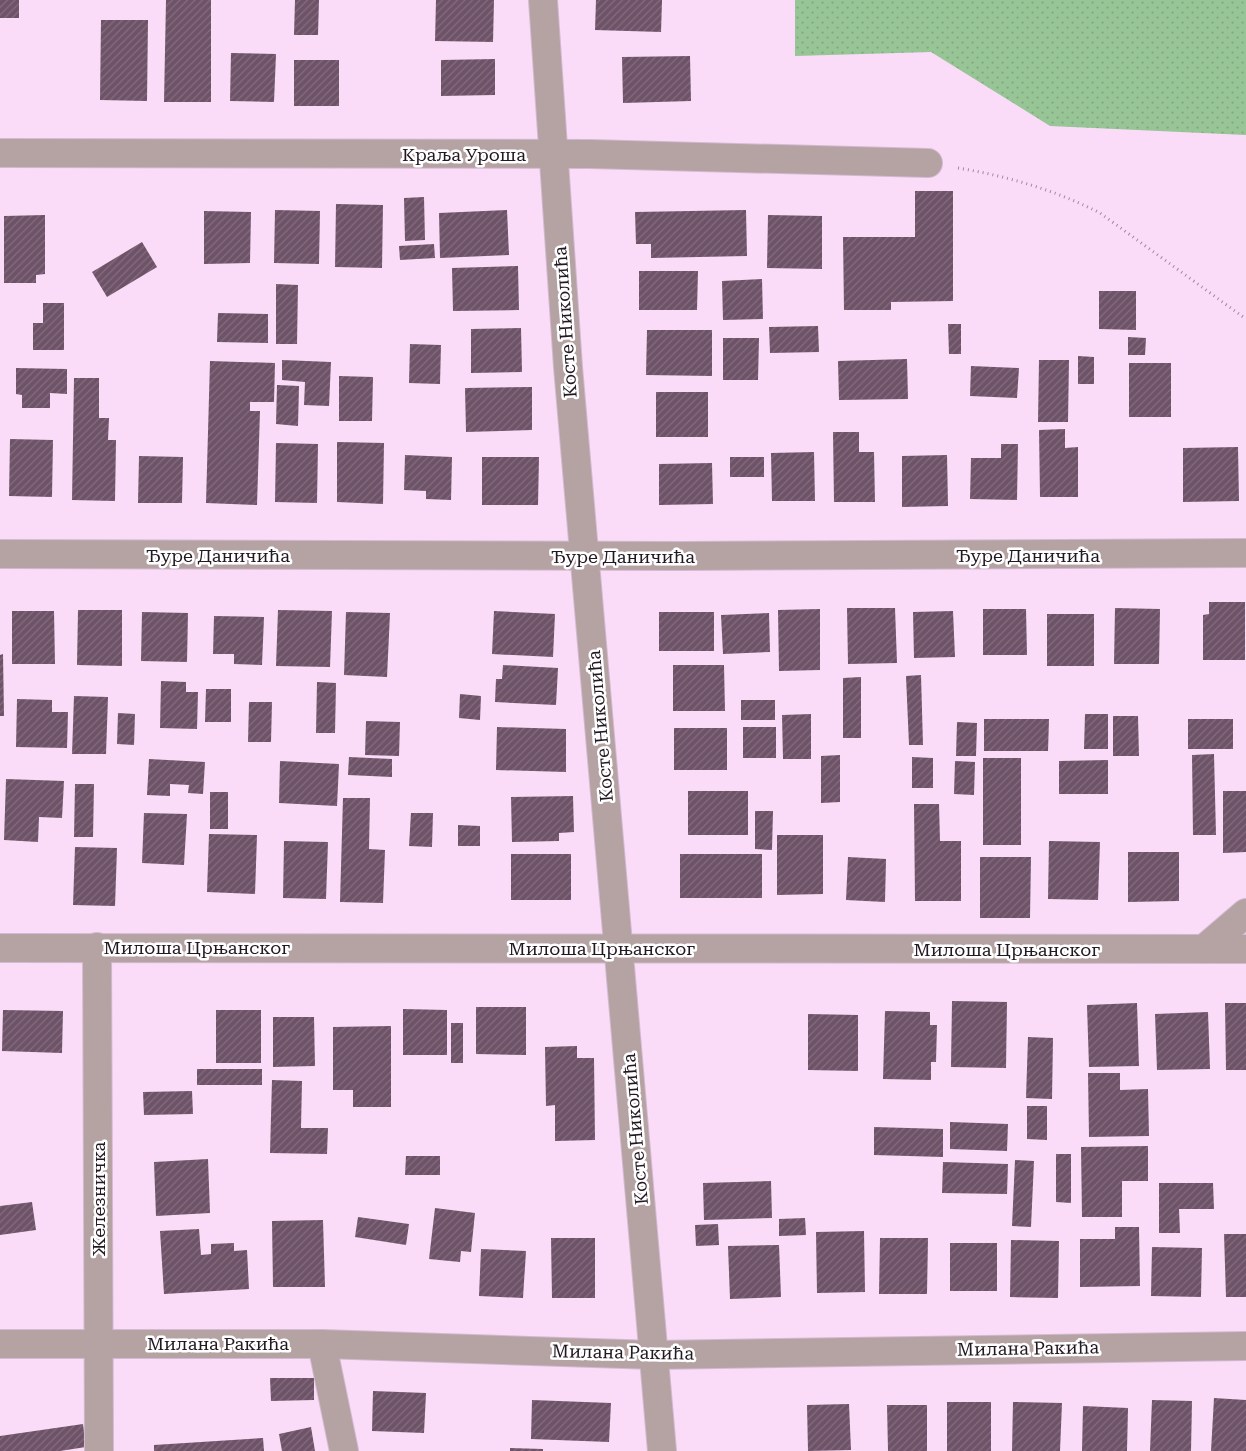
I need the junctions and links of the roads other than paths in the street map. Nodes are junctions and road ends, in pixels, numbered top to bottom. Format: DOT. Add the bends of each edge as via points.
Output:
graph roads {
  1 [pos="543,0"];
  2 [pos="0,153"];
  3 [pos="552,154"];
  4 [pos="928,162"];
  5 [pos="0,554"];
  6 [pos="1246,554"];
  7 [pos="584,556"];
  8 [pos="1246,913"];
  9 [pos="0,948"];
  10 [pos="97,948"];
  11 [pos="619,948"];
  12 [pos="1204,949"];
  13 [pos="1246,949"];
  14 [pos="0,1344"];
  15 [pos="98,1344"];
  16 [pos="322,1344"];
  17 [pos="1246,1346"];
  18 [pos="655,1355"];
  19 [pos="99,1451"];
  20 [pos="344,1451"];
  21 [pos="662,1451"];
  1 -- 3 [label="street, Косте Николића"];
  2 -- 3 [label="street, Краља Уроша"];
  3 -- 4 [label="street, Краља Уроша"];
  3 -- 7 [label="street, Косте Николића"];
  5 -- 7 [label="street, Ђуре Даничића"];
  6 -- 7 [label="street, Ђуре Даничића"];
  7 -- 11 [label="street, Косте Николића"];
  8 -- 12 [label="street"];
  9 -- 10 [label="street, Милоша Црњанског"];
  10 -- 11 [label="street, Милоша Црњанског"];
  10 -- 15 [label="street, Железничка"];
  11 -- 12 [label="street, Милоша Црњанског"];
  11 -- 18 [label="street, Косте Николића"];
  12 -- 13 [label="street, Милоша Црњанског"];
  14 -- 15 [label="street, Милана Ракића"];
  15 -- 16 [label="street, Милана Ракића"];
  15 -- 19 [label="street, Железничка"];
  16 -- 18 [label="street, Милана Ракића"];
  16 -- 20 [label="street"];
  17 -- 18 [label="street, Милана Ракића"];
  18 -- 21 [label="street, Косте Николића"];
}
